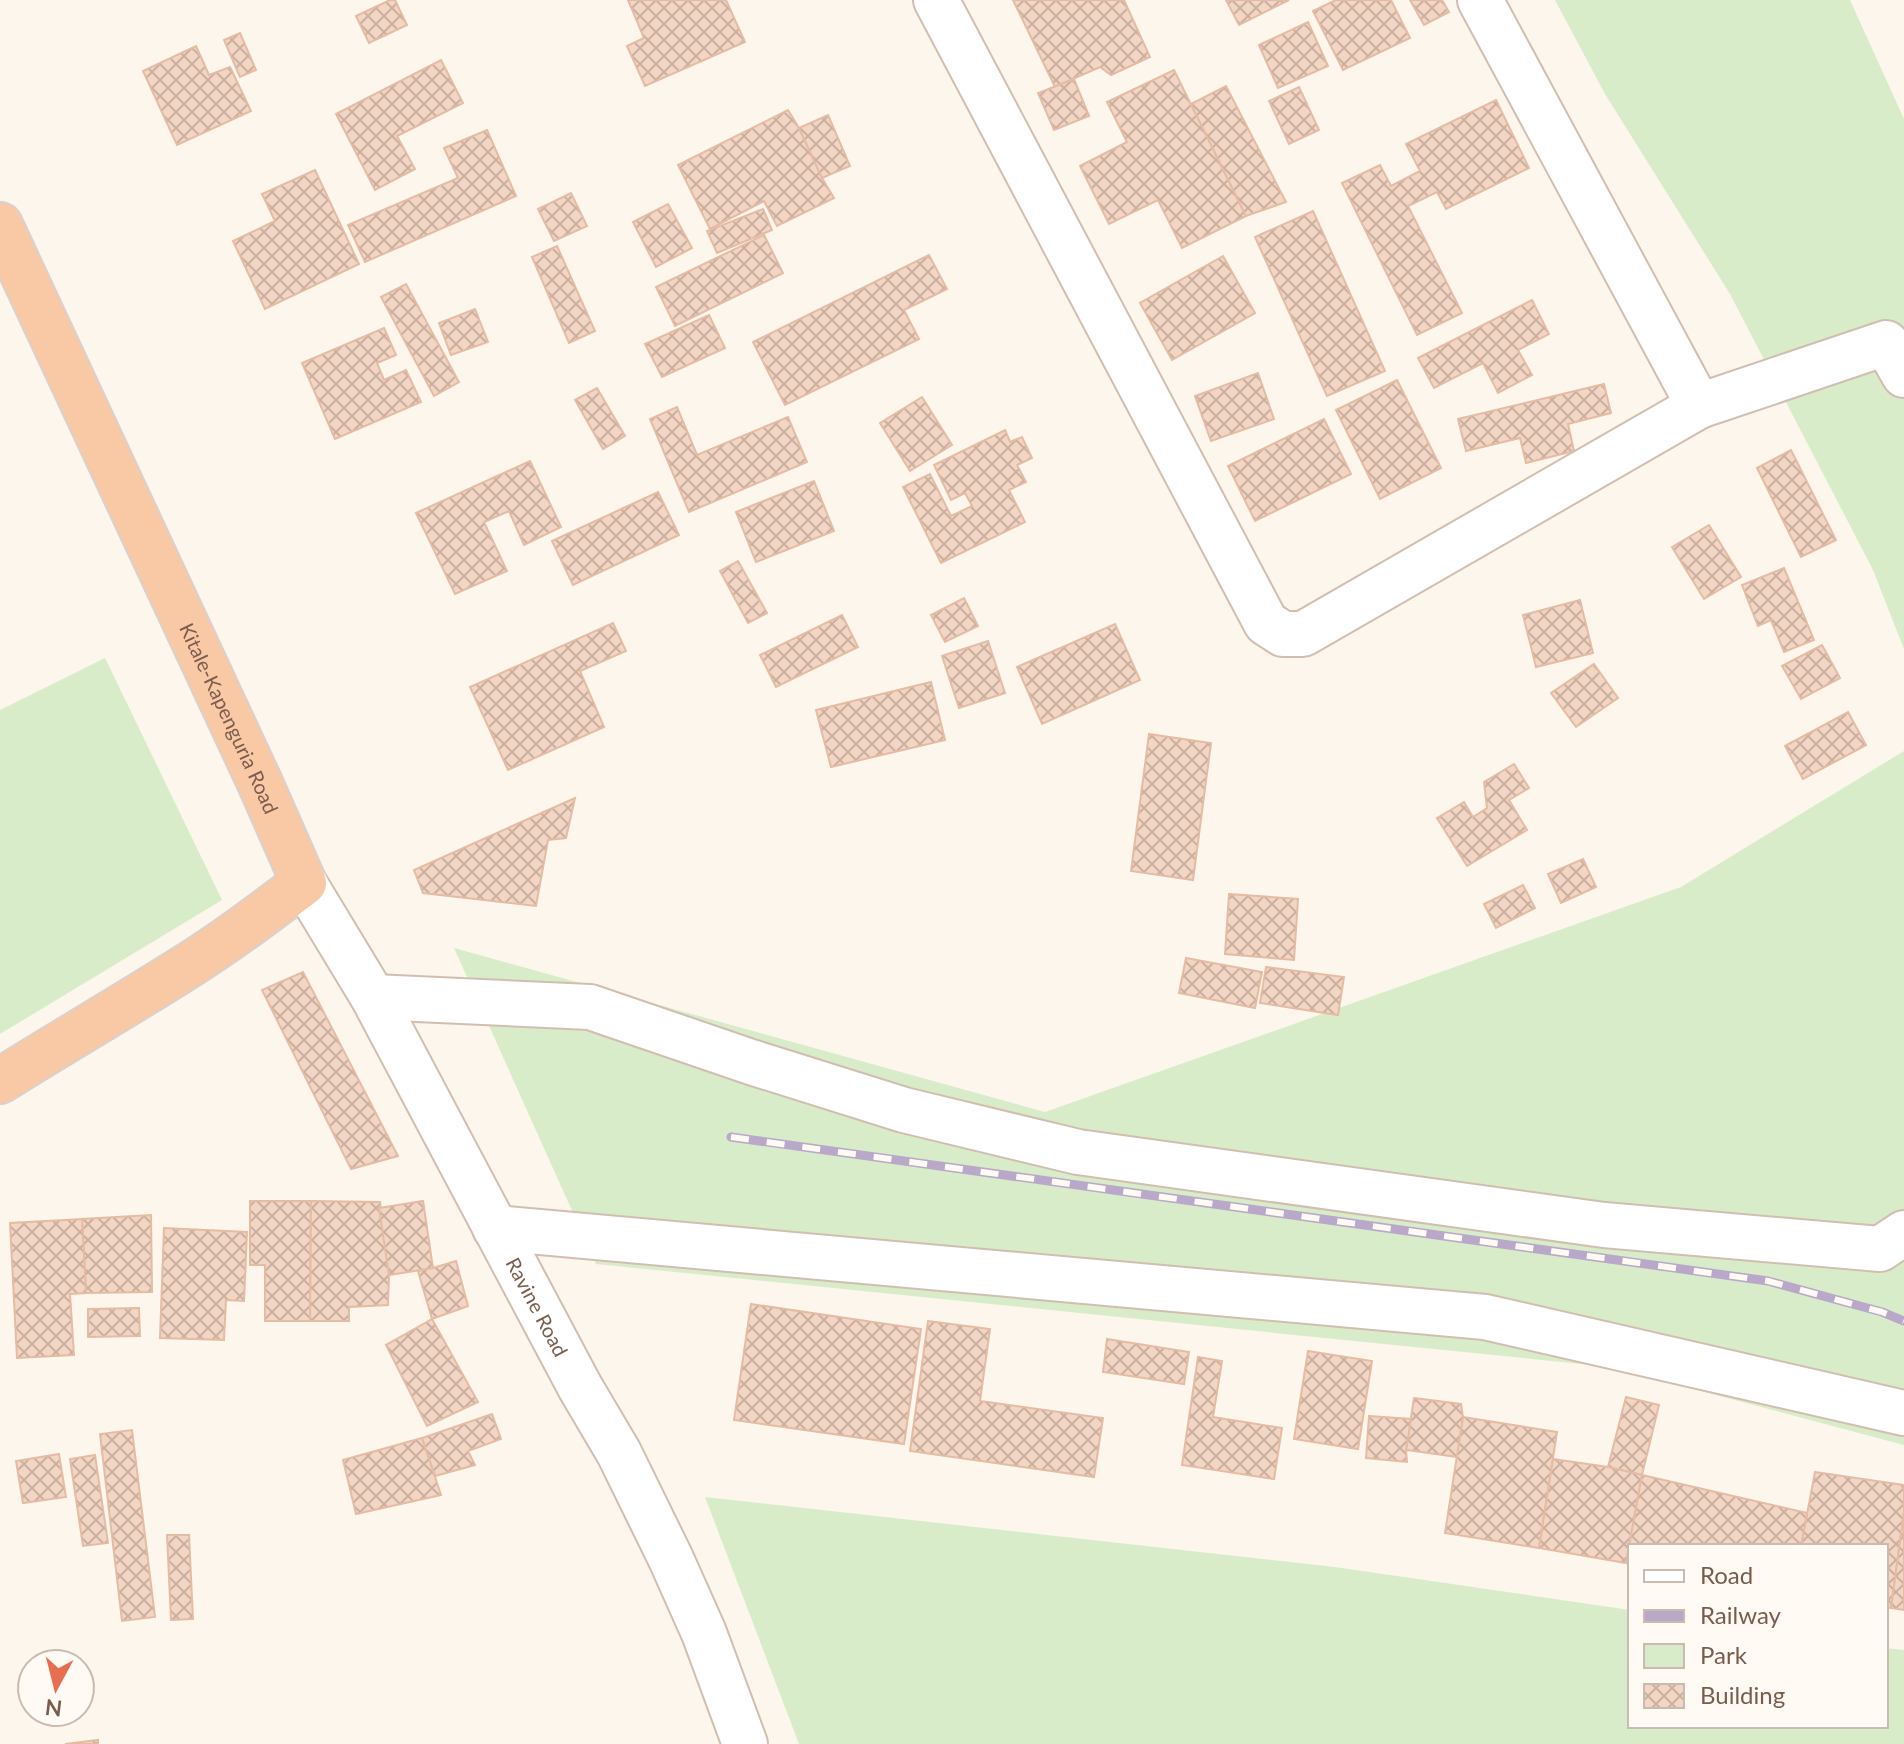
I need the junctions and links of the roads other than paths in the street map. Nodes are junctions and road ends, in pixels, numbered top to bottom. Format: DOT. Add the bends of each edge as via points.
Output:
graph roads {
  1 [pos="936,0"];
  2 [pos="1480,0"];
  3 [pos="0,225"];
  4 [pos="1904,375"];
  5 [pos="1699,406"];
  6 [pos="304,883"];
  7 [pos="373,997"];
  8 [pos="0,1081"];
  9 [pos="495,1228"];
  10 [pos="1904,1233"];
  11 [pos="1904,1413"];
  12 [pos="745,1744"];
  1 -- 5 [label="street" via="1266,623 1283,634 1303,634"];
  2 -- 5 [label="street"];
  3 -- 6 [label="highway, Kitale-Kapenguria Road"];
  4 -- 5 [label="street" via="1886,343"];
  6 -- 7 [label="street, Ravine Road"];
  6 -- 8 [label="highway" via="181,971"];
  7 -- 9 [label="street, Ravine Road"];
  7 -- 10 [label="street" via="590,1007 904,1110 1078,1152 1604,1225 1880,1249"];
  9 -- 11 [label="street" via="1485,1317"];
  9 -- 12 [label="street, Ravine Road" via="619,1453 704,1633"];
}
